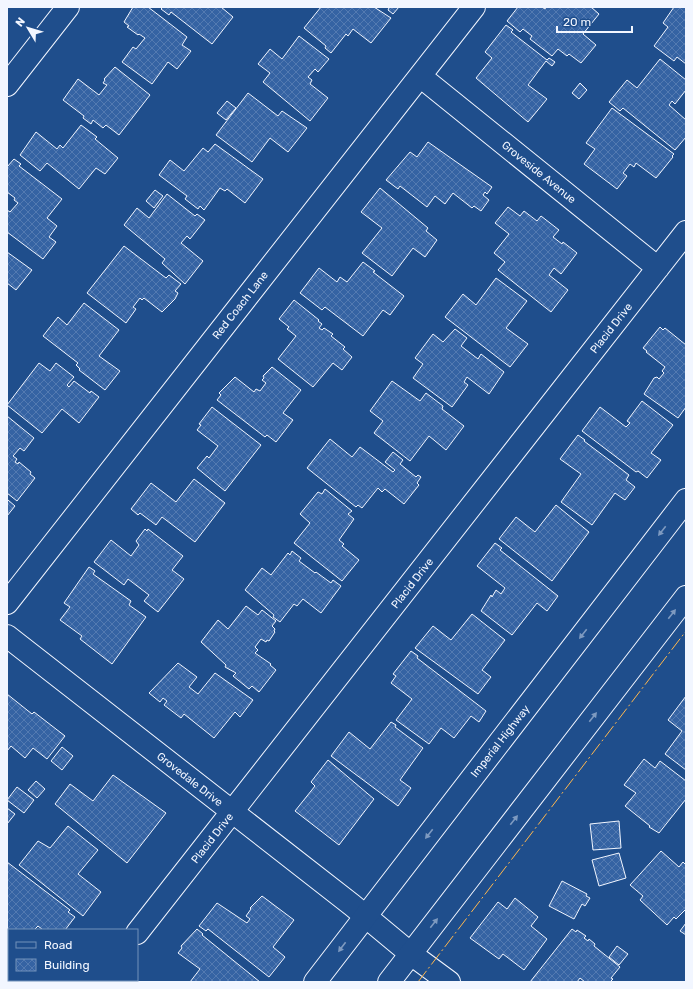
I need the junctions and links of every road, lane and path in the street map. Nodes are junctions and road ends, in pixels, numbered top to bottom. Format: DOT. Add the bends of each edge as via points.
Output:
graph roads {
  1 [pos="68,7"];
  2 [pos="474,7"];
  3 [pos="10,74"];
  4 [pos="420,76"];
  5 [pos="686,232"];
  6 [pos="658,268"];
  7 [pos="686,500"];
  8 [pos="686,597"];
  9 [pos="7,603"];
  10 [pos="7,636"];
  11 [pos="232,812"];
  12 [pos="365,916"];
  13 [pos="138,932"];
  14 [pos="411,954"];
  15 [pos="315,982"];
  16 [pos="389,982"];
  17 [pos="449,982"];
  1 -- 3 [label="street"];
  2 -- 4 [label="street, Red Coach Lane"];
  4 -- 6 [label="street, Groveside Avenue"];
  4 -- 9 [label="street, Red Coach Lane"];
  5 -- 6 [label="street, Placid Drive"];
  6 -- 11 [label="street, Placid Drive"];
  7 -- 12 [label="street, Imperial Highway, one-way"];
  14 -- 8 [label="street, one-way"];
  10 -- 11 [label="street, Grovedale Drive"];
  11 -- 12 [label="street, Grovedale Drive"];
  11 -- 13 [label="street, Placid Drive"];
  12 -- 14 [label="street, Grovedale Drive"];
  12 -- 15 [label="street, Imperial Highway, one-way"];
  14 -- 16 [label="street"];
  14 -- 17 [label="street, Grovedale Drive"];
}
